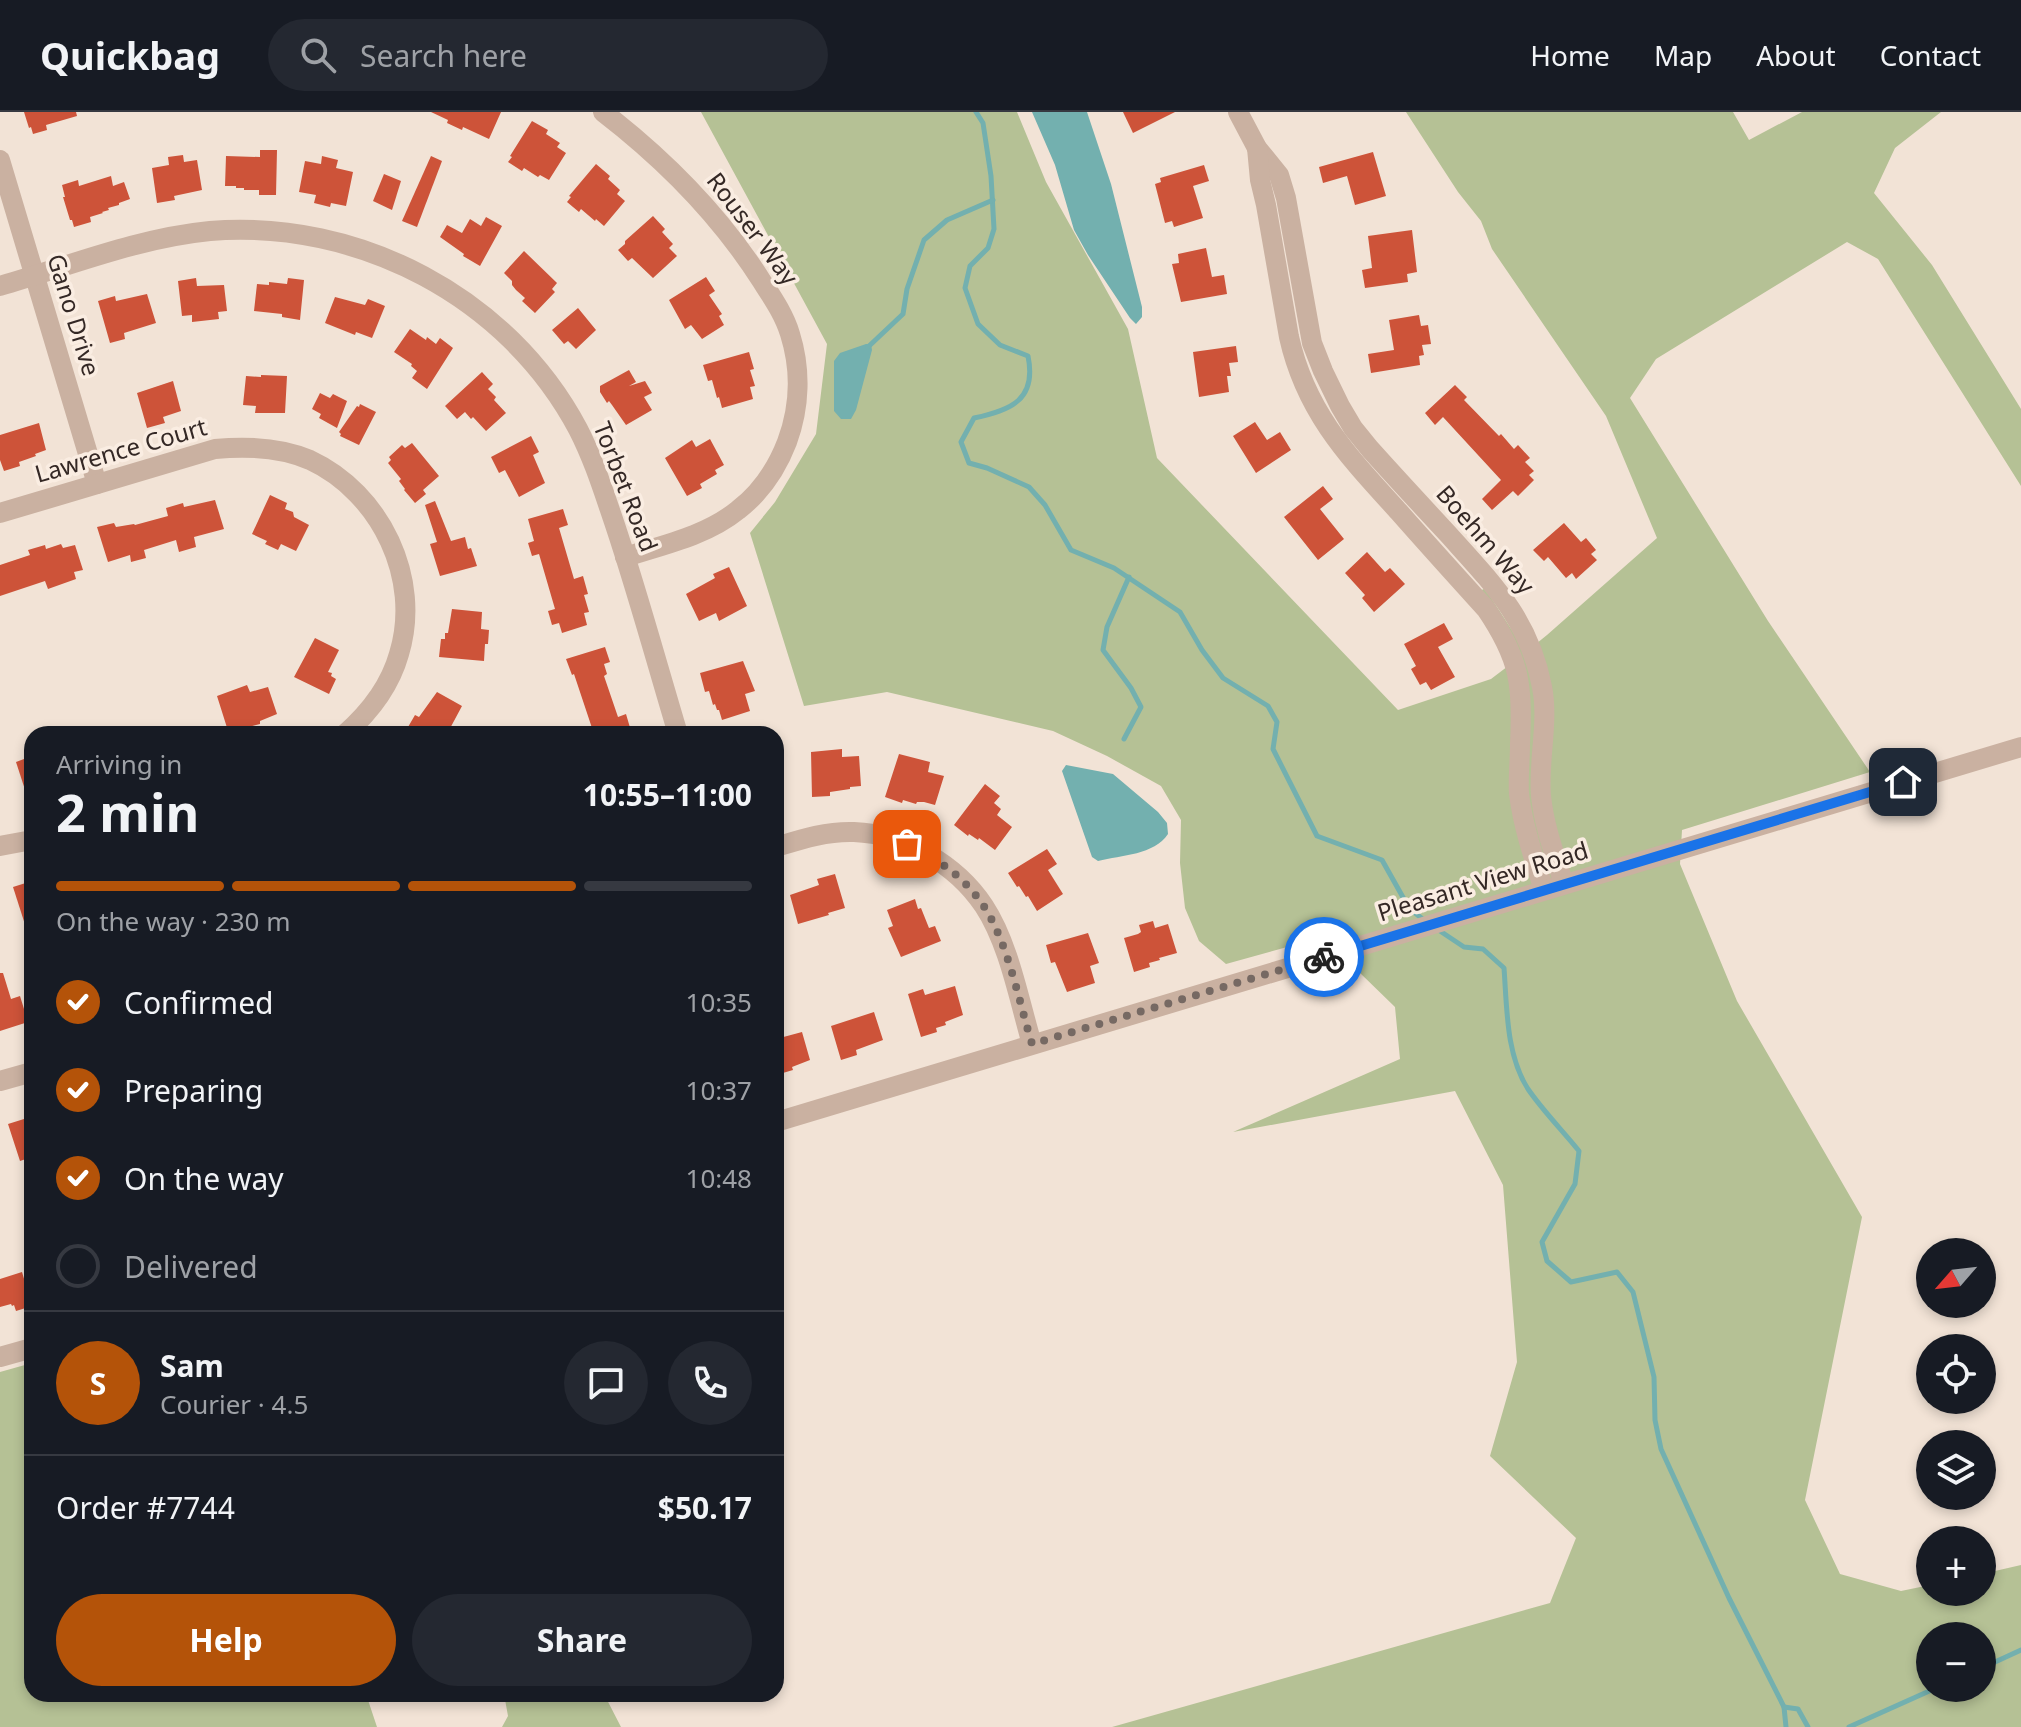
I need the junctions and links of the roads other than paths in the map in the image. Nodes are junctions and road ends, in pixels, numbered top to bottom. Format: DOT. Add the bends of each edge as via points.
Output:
graph roads {
  1 [pos="603,112"];
  2 [pos="1238,112"];
  3 [pos="1257,148"];
  4 [pos="0,160"];
  5 [pos="34,276"];
  6 [pos="0,286"];
  7 [pos="1307,311"];
  8 [pos="1286,320"];
  9 [pos="1358,434"];
  10 [pos="1345,451"];
  11 [pos="97,484"];
  12 [pos="0,513"];
  13 [pos="625,557"];
  14 [pos="1543,697"];
  15 [pos="1521,698"];
  16 [pos="353,726"];
  17 [pos="676,726"];
  18 [pos="2021,747"];
  19 [pos="24,842"];
  20 [pos="784,845"];
  21 [pos="0,846"];
  22 [pos="1564,884"];
  23 [pos="1544,890"];
  24 [pos="1032,1044"];
  25 [pos="24,1074"];
  26 [pos="0,1081"];
  27 [pos="784,1120"];
  28 [pos="24,1350"];
  29 [pos="0,1357"];
  1 -- 13 [label="street, Rouser Way" via="684,182 729,234 778,307 797,365 792,427 777,463 755,494 716,525"];
  2 -- 3 [label="street, Boehm Way"];
  3 -- 7 [label="street, Boehm Way" via="1279,175"];
  3 -- 8 [label="street, Boehm Way"];
  4 -- 5 [label="street, Gano Drive"];
  5 -- 6 [label="street, Torbet Road"];
  5 -- 11 [label="street, Gano Drive"];
  5 -- 13 [label="street, Torbet Road" via="151,240 244,230 343,243 417,271 480,312 538,368 595,465"];
  7 -- 8 [label="street"];
  7 -- 9 [label="street, Boehm Way" via="1323,371"];
  8 -- 10 [label="street, Boehm Way" via="1305,387"];
  9 -- 10 [label="street"];
  9 -- 14 [label="street, Boehm Way" via="1514,613 1536,662"];
  10 -- 15 [label="street, Boehm Way" via="1486,609 1517,667"];
  11 -- 12 [label="street, Lawrence Court"];
  11 -- 16 [label="street, Lawrence Court" via="215,449 244,447 310,460 365,501 398,558 405,623 388,682"];
  13 -- 17 [label="street, Torbet Road"];
  14 -- 15 [label="street"];
  14 -- 22 [label="street, Boehm Way" via="1541,794"];
  15 -- 23 [label="street, Boehm Way" via="1519,790"];
  18 -- 22 [label="street, Pleasant View Road"];
  19 -- 21 [label="street"];
  20 -- 24 [label="street" via="856,832 907,844 948,868 984,906 997,932"];
  22 -- 23 [label="street, Pleasant View Road"];
  23 -- 24 [label="street, Pleasant View Road"];
  24 -- 27 [label="street, Pleasant View Road"];
  25 -- 26 [label="street"];
  28 -- 29 [label="street"];
}
